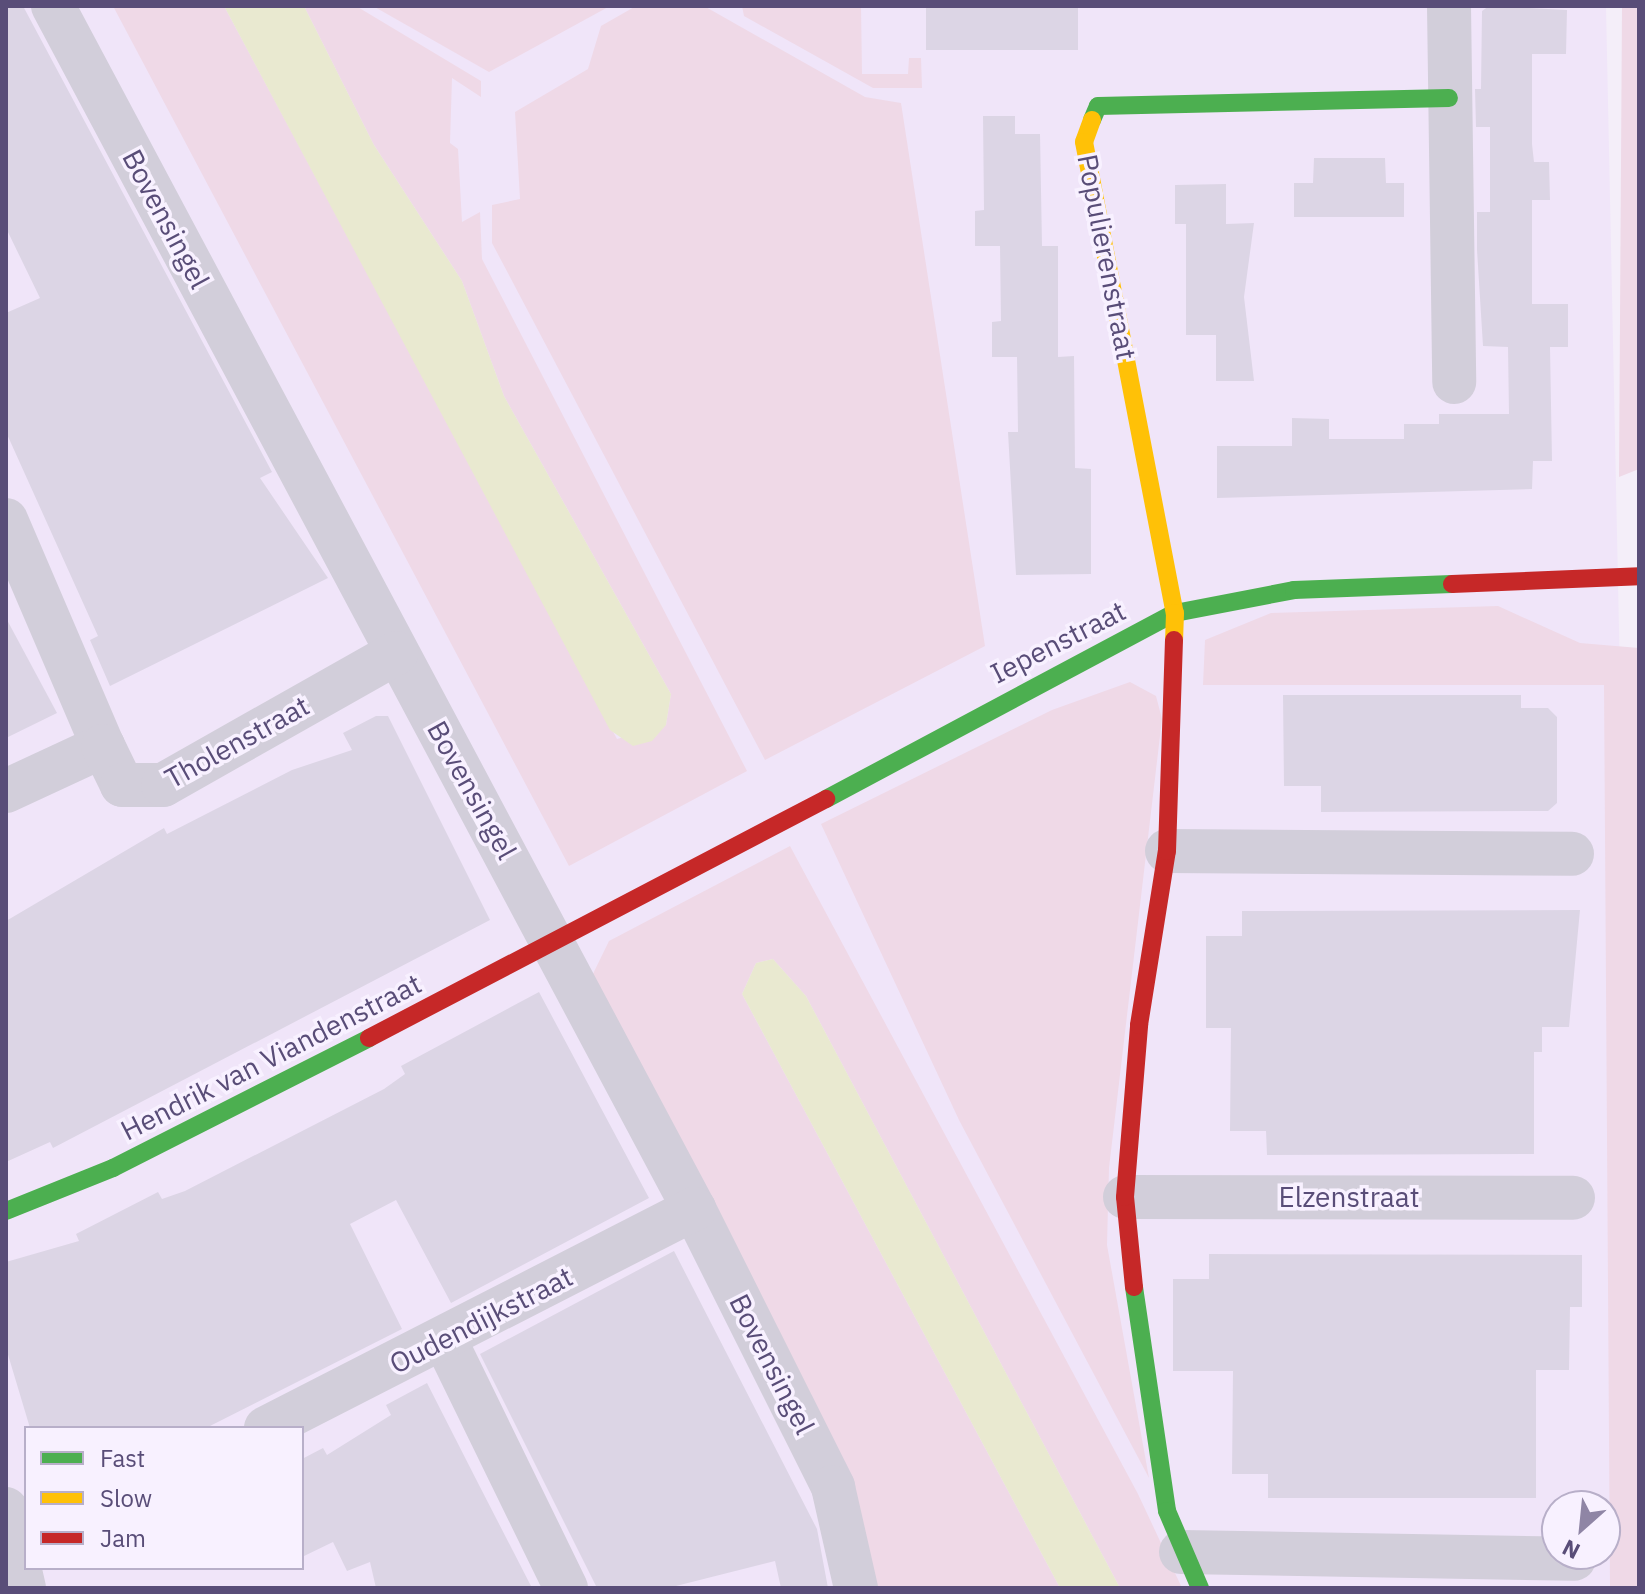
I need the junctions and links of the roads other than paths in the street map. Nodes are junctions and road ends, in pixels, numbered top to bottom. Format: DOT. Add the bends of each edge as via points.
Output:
graph roads {
  1 [pos="53,6"];
  2 [pos="1449,6"];
  3 [pos="1449,98"];
  4 [pos="1454,382"];
  5 [pos="6,520"];
  6 [pos="1639,576"];
  7 [pos="1175,613"];
  8 [pos="396,653"];
  9 [pos="103,746"];
  10 [pos="6,791"];
  11 [pos="1167,851"];
  12 [pos="1572,854"];
  13 [pos="557,943"];
  14 [pos="1125,1197"];
  15 [pos="1573,1198"];
  16 [pos="694,1209"];
  17 [pos="6,1211"];
  18 [pos="445,1340"];
  19 [pos="270,1426"];
  20 [pos="14,1515"];
  21 [pos="1541,1560"];
  22 [pos="1190,1570"];
  23 [pos="24,1588"];
  24 [pos="566,1588"];
  25 [pos="856,1588"];
  1 -- 8 [label="street, Bovensingel"];
  2 -- 3 [label="street"];
  3 -- 4 [label="street"];
  3 -- 7 [label="street, Populierenstraat" via="1098,106 1084,142"];
  5 -- 9 [label="street"];
  6 -- 7 [label="street, Iepenstraat" via="1294,590"];
  7 -- 11 [label="street"];
  7 -- 13 [label="street, Iepenstraat"];
  8 -- 9 [label="street, Tholenstraat" via="163,785 122,785"];
  8 -- 13 [label="street, Bovensingel"];
  9 -- 10 [label="street"];
  11 -- 12 [label="street"];
  11 -- 14 [label="street" via="1139,1025"];
  13 -- 16 [label="street, Bovensingel"];
  13 -- 17 [label="street, Hendrik van Viandenstraat" via="113,1168"];
  14 -- 15 [label="street, Elzenstraat"];
  14 -- 22 [label="street" via="1143,1379"];
  16 -- 18 [label="street, Oudendijkstraat"];
  16 -- 25 [label="street, Bovensingel" via="833,1487"];
  18 -- 19 [label="street, Oudendijkstraat"];
  18 -- 24 [label="street"];
  20 -- 23 [label="street"];
  21 -- 22 [label="street"];
}
